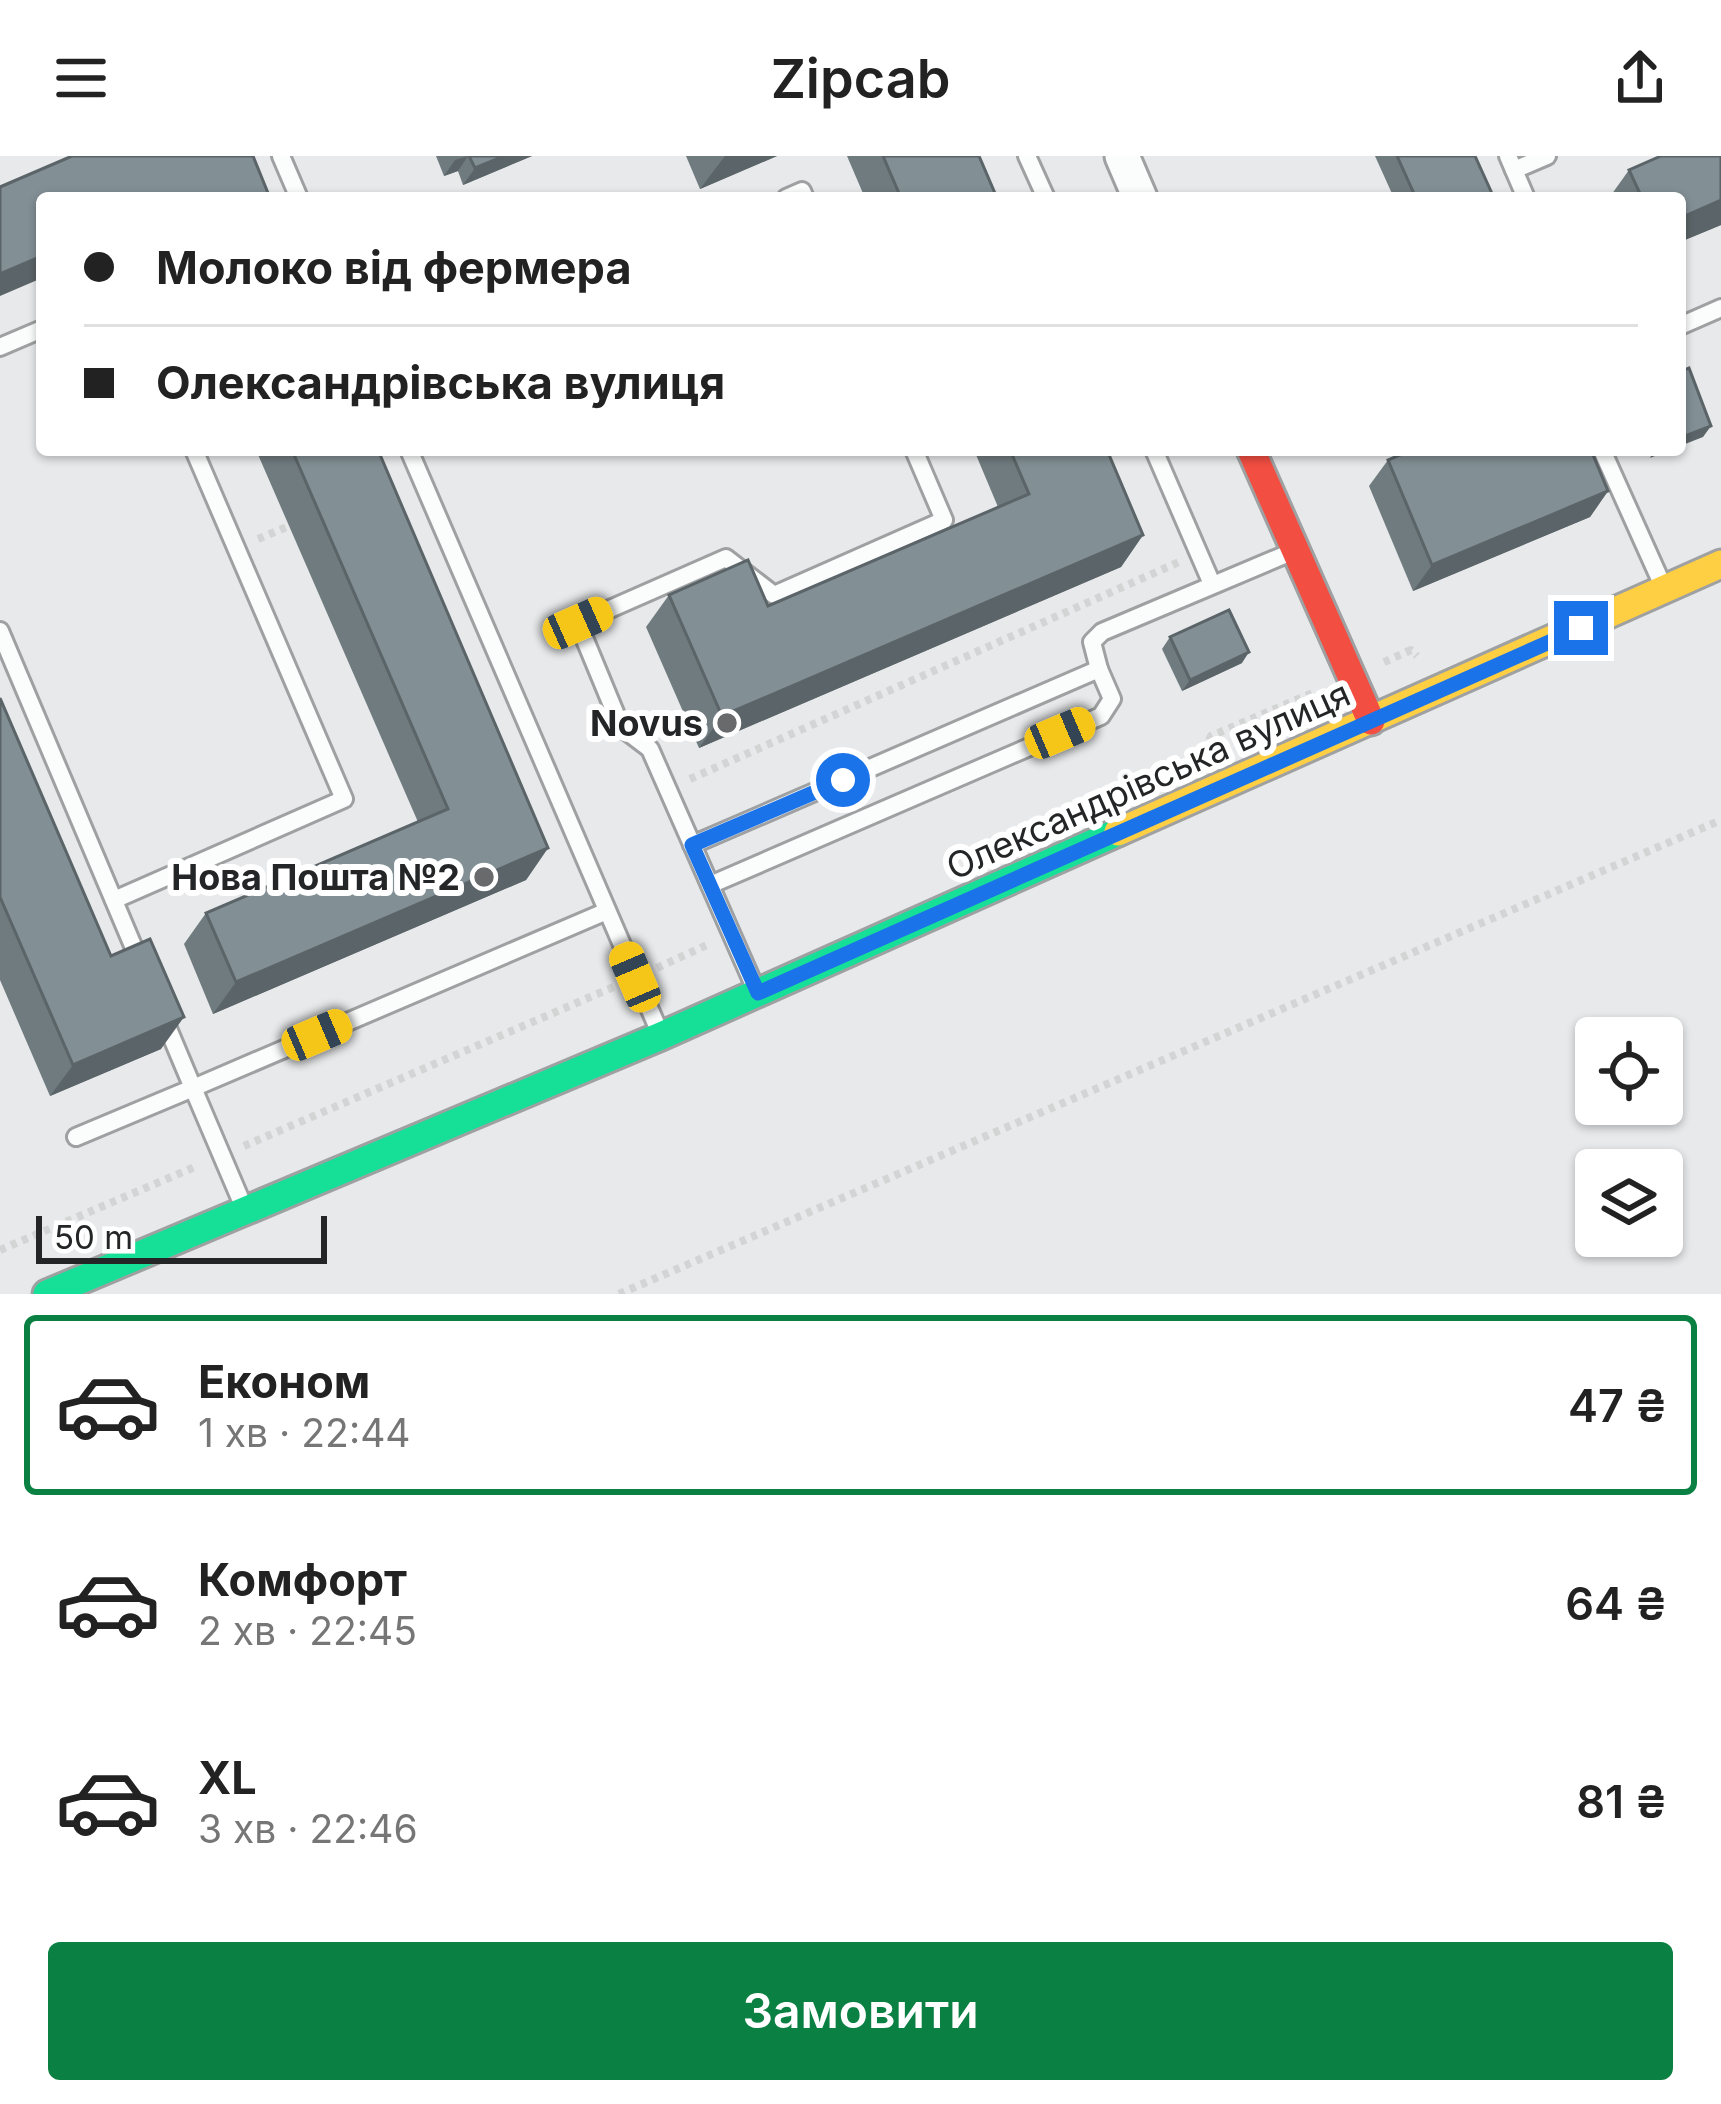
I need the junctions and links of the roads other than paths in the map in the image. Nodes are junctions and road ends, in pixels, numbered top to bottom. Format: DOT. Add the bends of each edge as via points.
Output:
graph roads {
  1 [pos="281,156"];
  2 [pos="1028,156"];
  3 [pos="1122,156"];
  4 [pos="1547,156"];
  5 [pos="1511,163"];
  6 [pos="296,192"];
  7 [pos="1043,192"];
  8 [pos="1137,192"];
  9 [pos="1523,192"];
  10 [pos="1721,308"];
  11 [pos="1686,323"];
  12 [pos="36,332"];
  13 [pos="0,347"];
  14 [pos="197,456"];
  15 [pos="412,456"];
  16 [pos="917,456"];
  17 [pos="1157,456"];
  18 [pos="1254,456"];
  19 [pos="1605,456"];
  20 [pos="1295,550"];
  21 [pos="1721,564"];
  22 [pos="1212,584"];
  23 [pos="1664,590"];
  24 [pos="0,631"];
  25 [pos="1099,669"];
  26 [pos="1371,721"];
  27 [pos="692,845"];
  28 [pos="710,885"];
  29 [pos="114,899"];
  30 [pos="607,911"];
  31 [pos="148,980"];
  32 [pos="758,993"];
  33 [pos="156,1001"];
  34 [pos="661,1036"];
  35 [pos="193,1088"];
  36 [pos="76,1137"];
  37 [pos="245,1211"];
  38 [pos="47,1294"];
  1 -- 6 [label="lane"];
  2 -- 7 [label="lane"];
  3 -- 8 [label="street"];
  4 -- 5 [label="lane"];
  5 -- 9 [label="lane"];
  10 -- 11 [label="lane"];
  12 -- 13 [label="lane"];
  14 -- 29 [label="lane" via="344,800"];
  15 -- 30 [label="lane"];
  16 -- 27 [label="lane" via="944,520 775,595 726,558 578,623 621,727 650,749"];
  17 -- 22 [label="lane"];
  18 -- 20 [label="street"];
  19 -- 23 [label="lane"];
  20 -- 22 [label="lane"];
  20 -- 26 [label="street"];
  21 -- 23 [label="street, Олександрівська вулиця"];
  22 -- 25 [label="lane" via="1102,632 1092,642"];
  23 -- 26 [label="street, Олександрівська вулиця"];
  24 -- 29 [label="lane"];
  25 -- 27 [label="lane"];
  25 -- 28 [label="lane" via="1112,699 1101,716"];
  26 -- 32 [label="street, Олександрівська вулиця"];
  27 -- 28 [label="lane"];
  28 -- 32 [label="lane"];
  29 -- 31 [label="lane"];
  30 -- 34 [label="lane"];
  30 -- 35 [label="lane"];
  32 -- 34 [label="street, Олександрівська вулиця"];
  33 -- 35 [label="lane"];
  34 -- 37 [label="street, Олександрівська вулиця"];
  35 -- 36 [label="lane"];
  35 -- 37 [label="lane"];
  37 -- 38 [label="street, Олександрівська вулиця"];
}
